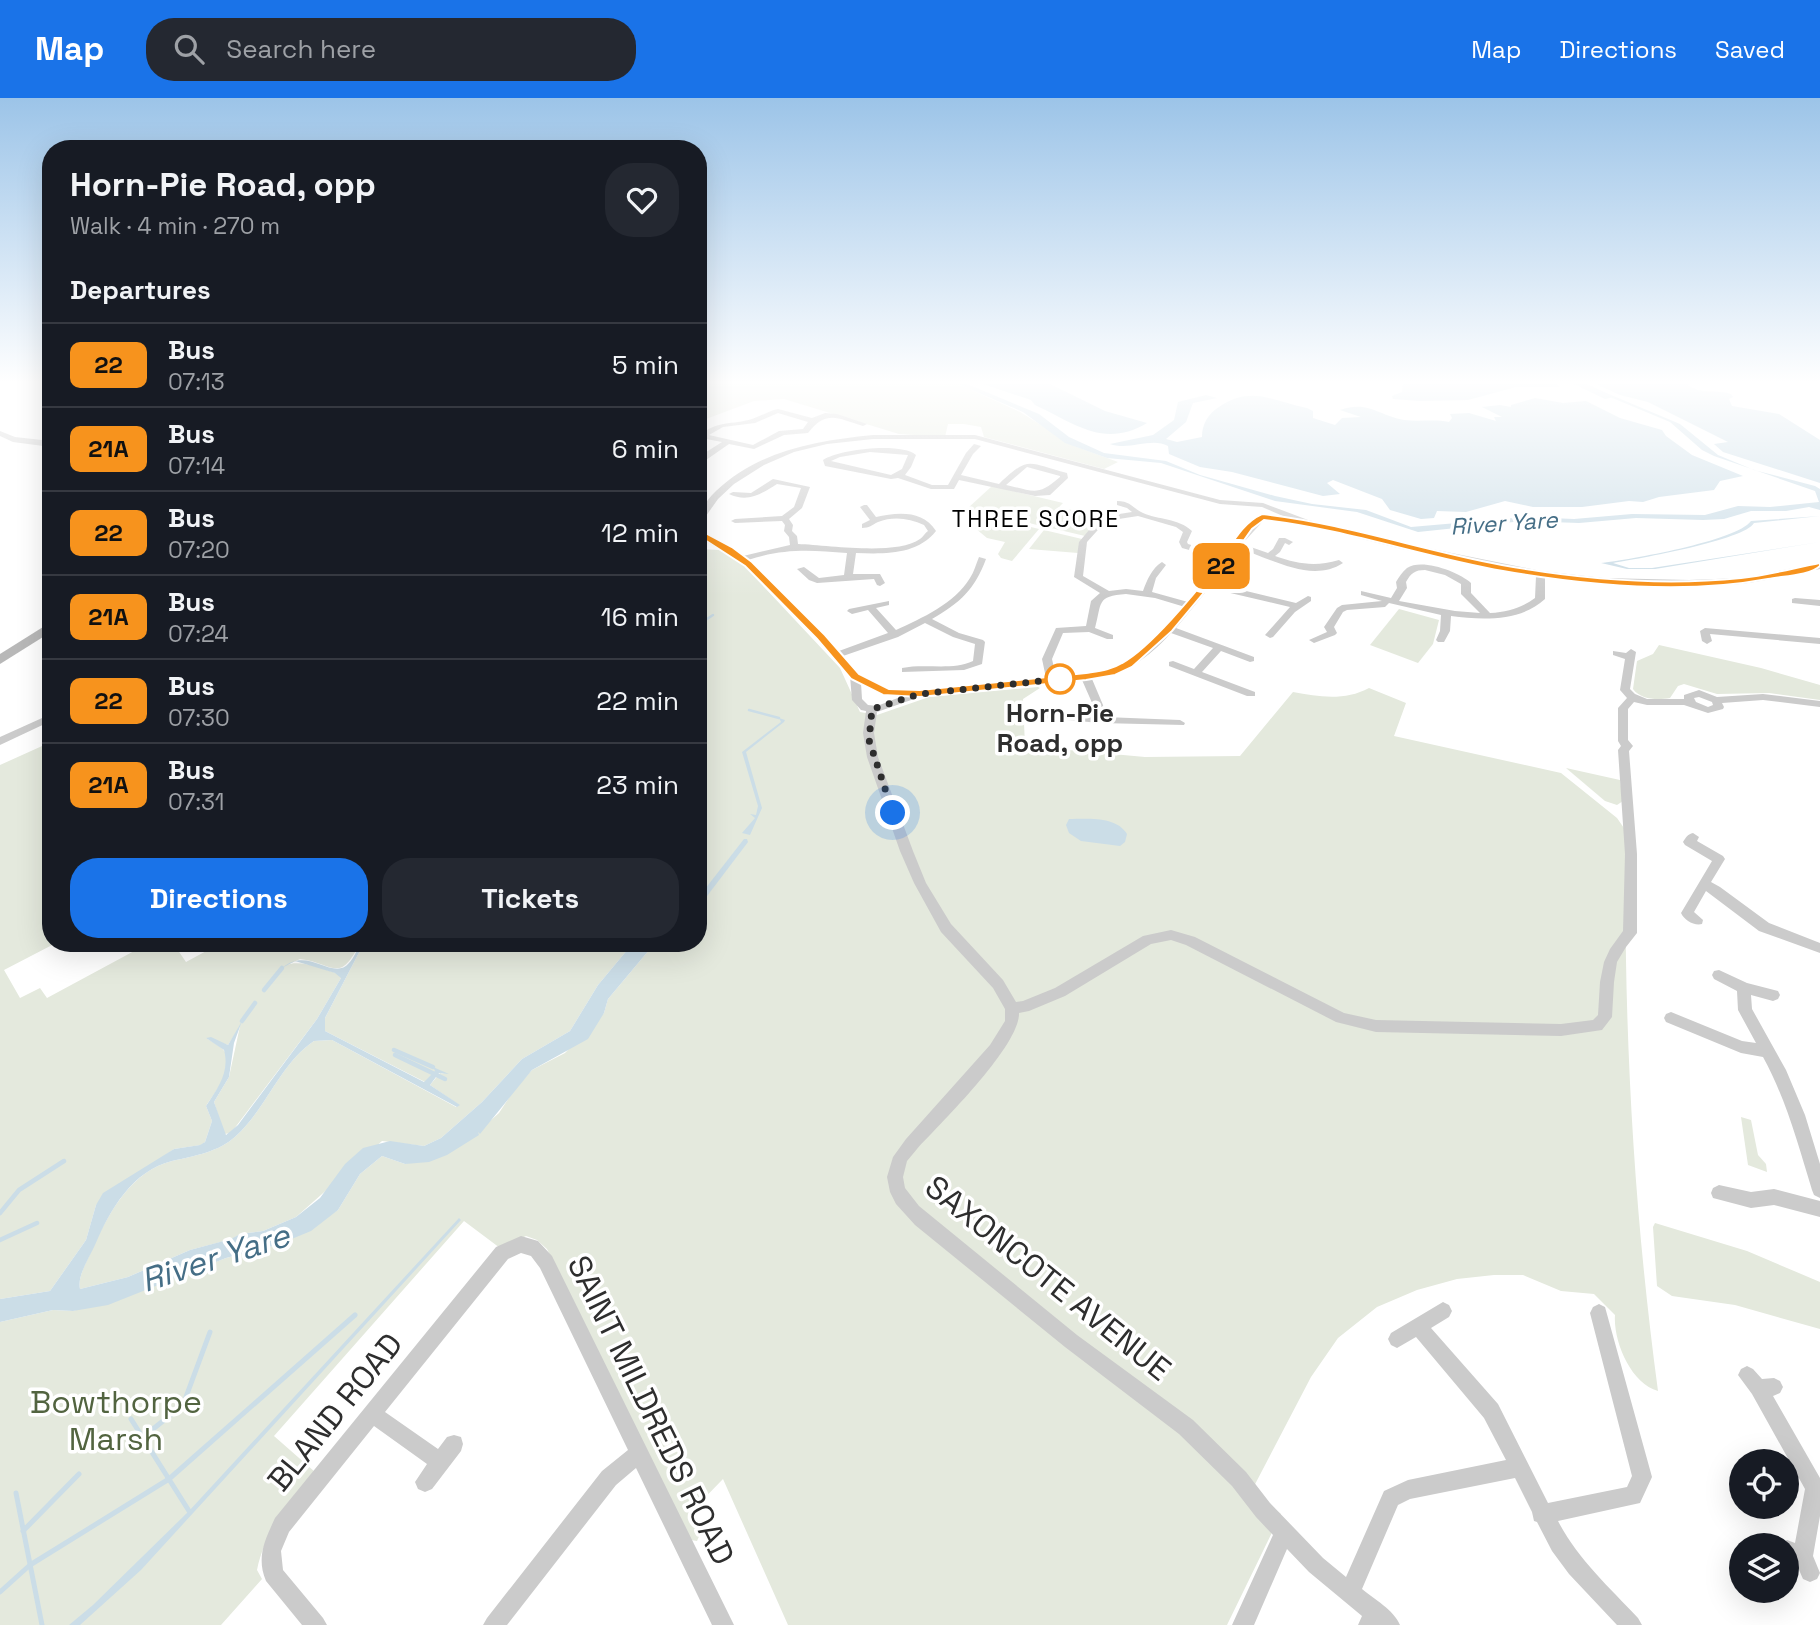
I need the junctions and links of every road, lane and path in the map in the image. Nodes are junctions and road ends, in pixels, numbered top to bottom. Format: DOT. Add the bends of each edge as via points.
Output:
graph roads {
  1 [pos="778,455"];
  2 [pos="837,455"];
  3 [pos="912,455"];
  4 [pos="964,455"];
  5 [pos="1043,455"];
  6 [pos="814,460"];
  7 [pos="827,460"];
  8 [pos="899,477"];
  9 [pos="958,477"];
  10 [pos="1001,486"];
  11 [pos="733,494"];
  12 [pos="753,496"];
  13 [pos="764,497"];
  14 [pos="1220,502"];
  15 [pos="1120,503"];
  16 [pos="864,507"];
  17 [pos="707,510"];
  18 [pos="1249,510"];
  19 [pos="1140,511"];
  20 [pos="1266,514"];
  21 [pos="784,518"];
  22 [pos="735,521"];
  23 [pos="875,521"];
  24 [pos="865,526"];
  25 [pos="1249,527"];
  26 [pos="1282,540"];
  27 [pos="707,541"];
  28 [pos="1236,545"];
  29 [pos="722,546"];
  30 [pos="794,547"];
  31 [pos="852,551"];
  32 [pos="1268,557"];
  33 [pos="1227,558"];
  34 [pos="742,559"];
  35 [pos="982,559"];
  36 [pos="1339,563"];
  37 [pos="1162,565"];
  38 [pos="1820,566"];
  39 [pos="801,569"];
  40 [pos="1142,570"];
  41 [pos="1155,574"];
  42 [pos="1541,574"];
  43 [pos="848,576"];
  44 [pos="878,577"];
  45 [pos="1206,584"];
  46 [pos="1108,593"];
  47 [pos="1364,593"];
  48 [pos="960,594"];
  49 [pos="1147,594"];
  50 [pos="972,598"];
  51 [pos="1308,599"];
  52 [pos="1799,600"];
  53 [pos="1393,602"];
  54 [pos="886,603"];
  55 [pos="1820,603"];
  56 [pos="1189,604"];
  57 [pos="1297,606"];
  58 [pos="870,607"];
  59 [pos="852,611"];
  60 [pos="1446,613"];
  61 [pos="1487,615"];
  62 [pos="926,620"];
  63 [pos="1090,629"];
  64 [pos="1173,630"];
  65 [pos="42,632"];
  66 [pos="1704,632"];
  67 [pos="1332,633"];
  68 [pos="895,635"];
  69 [pos="1270,635"];
  70 [pos="1447,635"];
  71 [pos="1110,637"];
  72 [pos="1345,637"];
  73 [pos="1314,640"];
  74 [pos="1820,641"];
  75 [pos="1219,648"];
  76 [pos="1616,653"];
  77 [pos="837,655"];
  78 [pos="1250,659"];
  79 [pos="0,660"];
  80 [pos="1173,664"];
  81 [pos="906,670"];
  82 [pos="1196,673"];
  83 [pos="855,676"];
  84 [pos="1086,677"];
  85 [pos="1052,680"];
  86 [pos="1251,694"];
  87 [pos="859,695"];
  88 [pos="886,695"];
  89 [pos="1633,697"];
  90 [pos="1820,704"];
  91 [pos="872,709"];
  92 [pos="1048,716"];
  93 [pos="1100,720"];
  94 [pos="42,723"];
  95 [pos="1180,723"];
  96 [pos="0,741"];
  97 [pos="1693,837"];
  98 [pos="1704,884"];
  99 [pos="1697,920"];
  100 [pos="1820,948"];
  101 [pos="1719,975"];
  102 [pos="1744,988"];
  103 [pos="1773,995"];
  104 [pos="1012,1008"];
  105 [pos="1679,1026"];
  106 [pos="1767,1051"];
  107 [pos="1820,1191"];
  108 [pos="1720,1193"];
  109 [pos="1820,1209"];
  110 [pos="509,1247"];
  111 [pos="1443,1311"];
  112 [pos="1599,1313"];
  113 [pos="1419,1327"];
  114 [pos="1397,1339"];
  115 [pos="1760,1383"];
  116 [pos="371,1413"];
  117 [pos="454,1444"];
  118 [pos="639,1453"];
  119 [pos="440,1462"];
  120 [pos="1520,1467"];
  121 [pos="425,1482"];
  122 [pos="1818,1489"];
  123 [pos="1541,1514"];
  124 [pos="1285,1531"];
  125 [pos="1800,1559"];
  126 [pos="1350,1592"];
  127 [pos="1377,1620"];
  128 [pos="316,1625"];
  129 [pos="494,1625"];
  130 [pos="723,1625"];
  131 [pos="1243,1625"];
  132 [pos="1631,1625"];
  1 -- 17 [label="street" via="750,468 722,490"];
  2 -- 7 [label="street"];
  3 -- 8 [label="street" via="907,471"];
  4 -- 9 [label="street"];
  5 -- 14 [label="street"];
  6 -- 7 [label="street"];
  7 -- 8 [label="street" via="831,466"];
  8 -- 9 [label="street" via="950,491"];
  9 -- 10 [label="street"];
  10 -- 10 [label="street" via="1027,465 1064,475 1042,494"];
  11 -- 12 [label="street"];
  12 -- 13 [label="street"];
  12 -- 21 [label="street" via="776,481 806,486 798,508"];
  14 -- 18 [label="street"];
  15 -- 19 [label="street"];
  16 -- 23 [label="street"];
  18 -- 20 [label="street"];
  18 -- 25 [label="street"];
  19 -- 33 [label="street" via="1183,526 1188,531 1185,546"];
  19 -- 46 [label="street" via="1103,519 1083,542 1078,577"];
  20 -- 25 [label="street"];
  20 -- 42 [label="street"];
  21 -- 22 [label="street"];
  21 -- 30 [label="street"];
  23 -- 24 [label="street"];
  23 -- 31 [label="street" via="909,517 927,523 931,535 900,548"];
  25 -- 28 [label="street"];
  26 -- 32 [label="street"];
  27 -- 29 [label="street"];
  28 -- 32 [label="street"];
  28 -- 33 [label="street"];
  29 -- 34 [label="street"];
  30 -- 31 [label="street"];
  30 -- 34 [label="street"];
  31 -- 43 [label="street"];
  32 -- 36 [label="street" via="1320,571"];
  33 -- 45 [label="street"];
  34 -- 77 [label="street"];
  35 -- 48 [label="street"];
  37 -- 41 [label="street"];
  38 -- 42 [label="street" via="1742,581 1689,583 1613,582"];
  39 -- 43 [label="street" via="819,582"];
  40 -- 41 [label="street"];
  41 -- 49 [label="street"];
  42 -- 61 [label="street" via="1539,599 1532,607"];
  43 -- 44 [label="street"];
  45 -- 56 [label="street"];
  45 -- 57 [label="street"];
  46 -- 49 [label="street"];
  46 -- 63 [label="street" via="1096,601"];
  47 -- 53 [label="street"];
  48 -- 50 [label="street"];
  48 -- 62 [label="street"];
  49 -- 56 [label="street"];
  51 -- 57 [label="street"];
  52 -- 55 [label="street"];
  53 -- 60 [label="street"];
  53 -- 61 [label="street" via="1408,572 1426,569 1460,578 1466,583 1466,594"];
  53 -- 67 [label="street" via="1345,607 1331,621"];
  54 -- 58 [label="street"];
  56 -- 64 [label="street"];
  57 -- 69 [label="street"];
  58 -- 59 [label="street"];
  58 -- 68 [label="street"];
  60 -- 61 [label="street"];
  60 -- 70 [label="street"];
  62 -- 68 [label="street"];
  62 -- 81 [label="street" via="976,639 981,646 978,662 933,668 920,662"];
  63 -- 71 [label="street"];
  63 -- 85 [label="street" via="1057,630 1056,642 1045,656"];
  64 -- 75 [label="street"];
  64 -- 84 [label="street" via="1128,665"];
  65 -- 79 [label="main road"];
  66 -- 74 [label="street"];
  67 -- 72 [label="street"];
  67 -- 73 [label="street"];
  68 -- 77 [label="street"];
  75 -- 78 [label="street"];
  75 -- 82 [label="street"];
  76 -- 89 [label="street" via="1631,654 1625,690"];
  77 -- 83 [label="street"];
  80 -- 82 [label="street"];
  82 -- 86 [label="street"];
  83 -- 87 [label="street"];
  83 -- 88 [label="street"];
  84 -- 85 [label="street"];
  84 -- 93 [label="street"];
  85 -- 88 [label="street"];
  87 -- 88 [label="street" via="867,690"];
  87 -- 91 [label="street" via="859,704"];
  88 -- 91 [label="street"];
  89 -- 90 [label="street" via="1714,710 1719,707 1716,700 1763,697"];
  89 -- 104 [label="street" via="1623,708 1623,741 1628,746 1623,750 1631,854 1630,933 1607,968 1605,1017 1597,1026 1358,1023 1171,935 1148,940 1042,1001"];
  91 -- 104 [label="street" via="868,727 874,762 913,869 948,932 1010,999"];
  92 -- 93 [label="street" via="1063,712"];
  93 -- 95 [label="street"];
  94 -- 96 [label="street"];
  97 -- 98 [label="street" via="1689,842 1721,857"];
  98 -- 99 [label="street" via="1687,913"];
  98 -- 100 [label="street" via="1765,927"];
  101 -- 102 [label="street"];
  102 -- 103 [label="street"];
  102 -- 106 [label="street" via="1745,1010"];
  104 -- 124 [label="street, SAXONCOTE AVENUE" via="1007,1035 901,1157 895,1171 901,1199 1071,1341 1186,1427"];
  105 -- 106 [label="street"];
  106 -- 107 [label="street" via="1797,1115"];
  108 -- 109 [label="street" via="1751,1200 1774,1197"];
  110 -- 116 [label="street, BLAND ROAD"];
  110 -- 118 [label="street, SAINT MILDREDS ROAD" via="530,1244 538,1249"];
  111 -- 113 [label="street"];
  112 -- 123 [label="street" via="1642,1477 1633,1496"];
  113 -- 114 [label="street"];
  113 -- 120 [label="street" via="1491,1411"];
  115 -- 122 [label="street"];
  116 -- 119 [label="street"];
  116 -- 128 [label="street, BLAND ROAD" via="282,1525 271,1552 273,1574"];
  117 -- 119 [label="street"];
  118 -- 129 [label="street" via="609,1478"];
  118 -- 130 [label="street, SAINT MILDREDS ROAD"];
  119 -- 121 [label="street"];
  120 -- 123 [label="street"];
  120 -- 126 [label="street" via="1408,1490 1391,1498"];
  122 -- 125 [label="street"];
  123 -- 132 [label="street" via="1576,1567"];
  124 -- 126 [label="street, SAXONCOTE AVENUE" via="1316,1565"];
  124 -- 131 [label="street"];
  126 -- 127 [label="street, SAXONCOTE AVENUE"];
}
